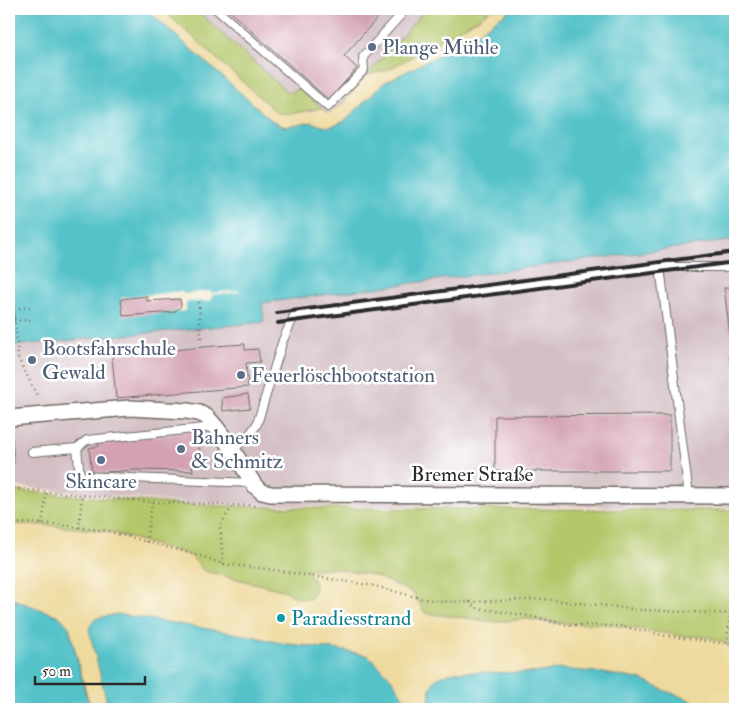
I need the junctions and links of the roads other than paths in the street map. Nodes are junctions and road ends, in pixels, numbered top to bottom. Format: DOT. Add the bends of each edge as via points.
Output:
graph roads {
  1 [pos="216,9"];
  2 [pos="406,9"];
  3 [pos="660,267"];
  4 [pos="735,267"];
  5 [pos="9,418"];
  6 [pos="216,427"];
  7 [pos="77,448"];
  8 [pos="232,449"];
  9 [pos="32,452"];
  10 [pos="253,483"];
  11 [pos="689,496"];
  12 [pos="735,496"];
  1 -- 2 [label="lane" via="328,107 362,72 363,57"];
  3 -- 4 [label="lane"];
  3 -- 8 [label="lane" via="294,316 283,340 257,424 249,436"];
  3 -- 11 [label="lane"];
  5 -- 6 [label="street" via="130,408 199,413"];
  6 -- 7 [label="lane" via="87,440"];
  6 -- 8 [label="street"];
  7 -- 9 [label="lane"];
  7 -- 10 [label="lane" via="80,476"];
  8 -- 10 [label="street"];
  10 -- 11 [label="street, Bremer Straße" via="262,492 271,494"];
  11 -- 12 [label="street, Bremer Straße"];
}
